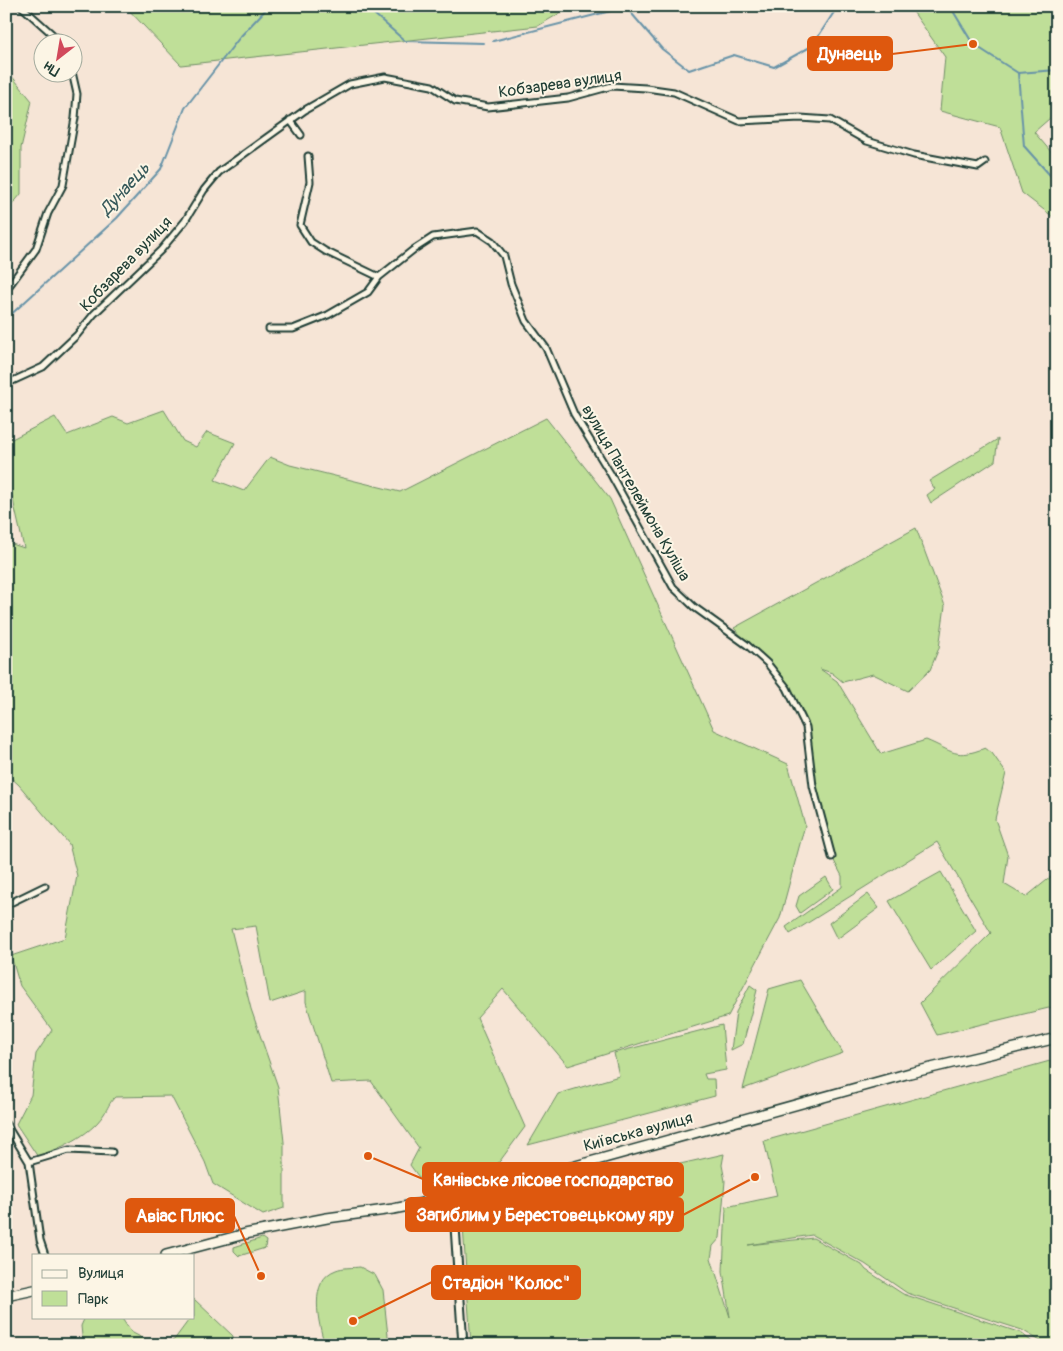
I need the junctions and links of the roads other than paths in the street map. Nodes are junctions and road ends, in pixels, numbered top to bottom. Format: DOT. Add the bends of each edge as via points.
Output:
graph roads {
  1 [pos="21,6"];
  2 [pos="50,32"];
  3 [pos="74,82"];
  4 [pos="290,120"];
  5 [pos="301,135"];
  6 [pos="308,156"];
  7 [pos="985,162"];
  8 [pos="379,277"];
  9 [pos="6,290"];
  10 [pos="269,329"];
  11 [pos="6,384"];
  12 [pos="832,856"];
  13 [pos="45,886"];
  14 [pos="6,905"];
  15 [pos="1057,1038"];
  16 [pos="6,1124"];
  17 [pos="112,1152"];
  18 [pos="29,1162"];
  19 [pos="453,1197"];
  20 [pos="45,1254"];
  21 [pos="170,1254"];
  22 [pos="32,1290"];
  23 [pos="6,1296"];
  24 [pos="463,1345"];
  1 -- 2 [label="street"];
  3 -- 9 [label="street" via="75,118 63,185 48,213 36,249"];
  4 -- 5 [label="street"];
  4 -- 7 [label="street, Кобзарева вулиця" via="350,84 385,77 432,86 455,101 488,107 568,98 612,86 646,88 674,92 739,121 830,120 867,141 914,155 978,167"];
  4 -- 11 [label="street, Кобзарева вулиця" via="219,172 161,250 43,367"];
  6 -- 8 [label="street" via="310,182 300,225 311,242"];
  8 -- 10 [label="street, вулиця Пантелеймона Куліша" via="368,292 328,315 293,329"];
  8 -- 12 [label="street, вулиця Пантелеймона Куліша" via="433,237 458,232 477,231 492,241 504,256 526,321 546,348 574,414 673,586 694,607 767,663 786,688 806,727 813,786"];
  13 -- 14 [label="street"];
  15 -- 19 [label="main road, Київська вулиця" via="910,1073 489,1190"];
  16 -- 18 [label="street"];
  17 -- 18 [label="street" via="69,1150"];
  18 -- 20 [label="street"];
  19 -- 21 [label="main road, Київська вулиця" via="246,1234"];
  19 -- 24 [label="street"];
  22 -- 23 [label="main road"];
}
